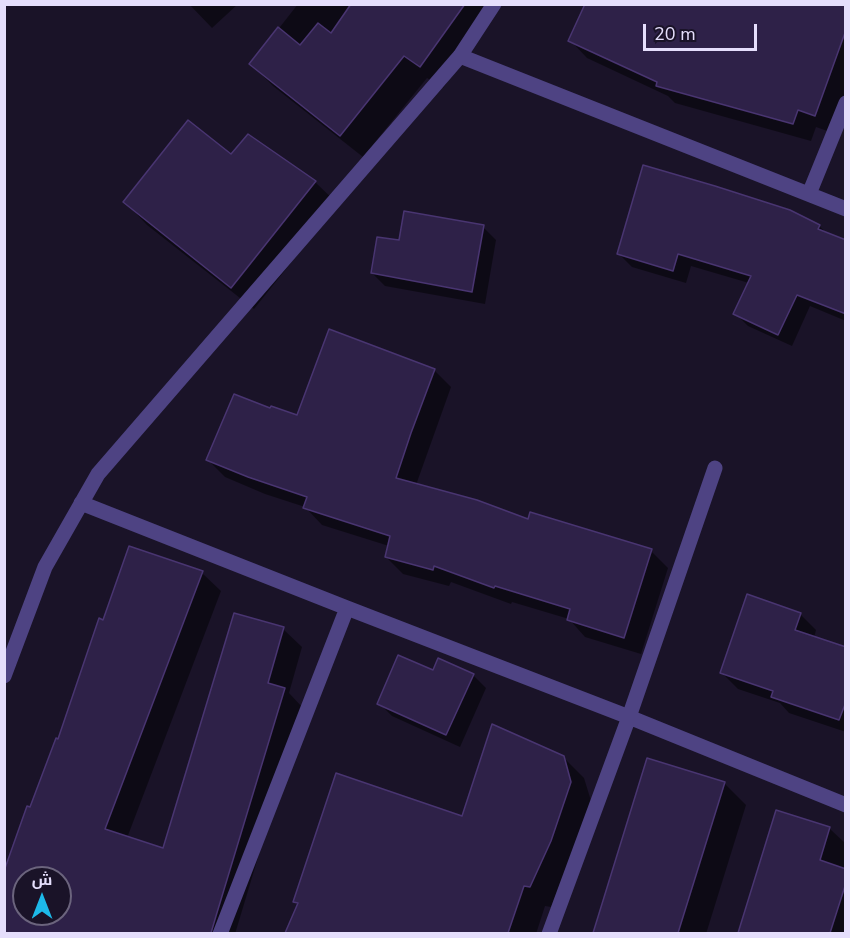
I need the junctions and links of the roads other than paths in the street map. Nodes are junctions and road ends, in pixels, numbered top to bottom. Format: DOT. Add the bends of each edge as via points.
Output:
graph roads {
  1 [pos="494,4"];
  2 [pos="460,56"];
  3 [pos="846,103"];
  4 [pos="809,194"];
  5 [pos="846,209"];
  6 [pos="715,468"];
  7 [pos="81,503"];
  8 [pos="347,608"];
  9 [pos="4,676"];
  10 [pos="629,717"];
  11 [pos="846,805"];
  12 [pos="220,933"];
  13 [pos="549,933"];
  1 -- 2 [label="street"];
  2 -- 4 [label="street"];
  2 -- 7 [label="street" via="98,474"];
  3 -- 4 [label="street"];
  4 -- 5 [label="street"];
  6 -- 10 [label="street"];
  7 -- 8 [label="street"];
  7 -- 9 [label="street" via="45,567"];
  8 -- 10 [label="street"];
  8 -- 12 [label="street"];
  10 -- 11 [label="street"];
  10 -- 13 [label="street"];
}
